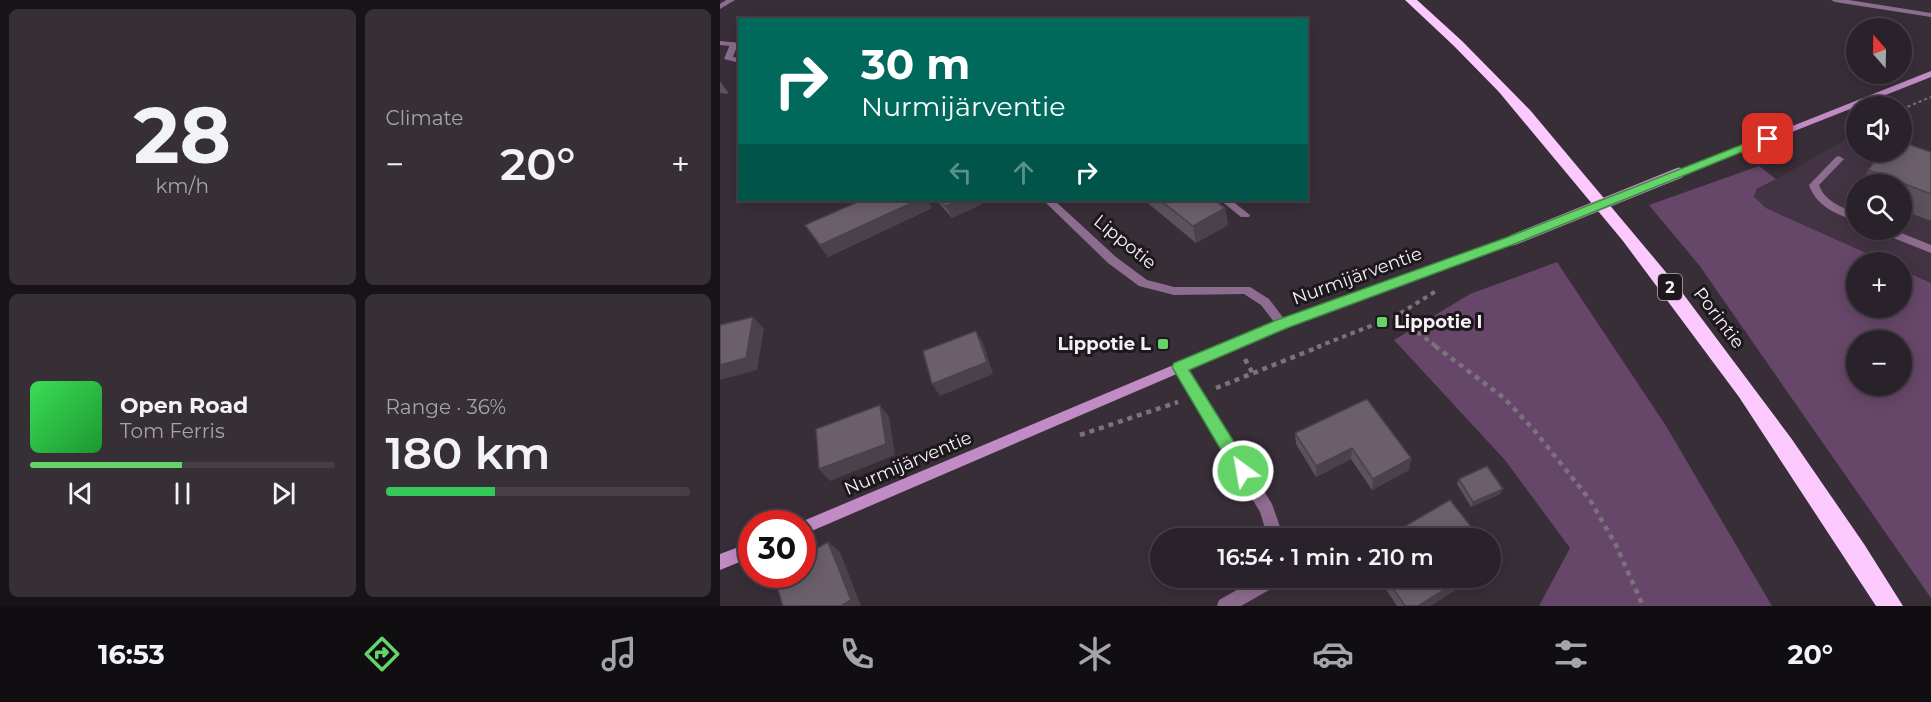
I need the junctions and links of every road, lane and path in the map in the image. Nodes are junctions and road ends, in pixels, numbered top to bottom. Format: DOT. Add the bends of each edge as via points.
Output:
graph roads {
  1 [pos="732,0"];
  2 [pos="1410,0"];
  3 [pos="1835,0"];
  4 [pos="720,7"];
  5 [pos="1931,15"];
  6 [pos="720,43"];
  7 [pos="737,45"];
  8 [pos="738,61"];
  9 [pos="1931,74"];
  10 [pos="1931,97"];
  11 [pos="1912,105"];
  12 [pos="1839,159"];
  13 [pos="1049,201"];
  14 [pos="1226,201"];
  15 [pos="1846,213"];
  16 [pos="1245,215"];
  17 [pos="1909,240"];
  18 [pos="1931,249"];
  19 [pos="1445,285"];
  20 [pos="1396,316"];
  21 [pos="1282,324"];
  22 [pos="1179,367"];
  23 [pos="1196,396"];
  24 [pos="1071,438"];
  25 [pos="816,522"];
  26 [pos="1273,528"];
  27 [pos="738,555"];
  28 [pos="720,562"];
  29 [pos="1256,588"];
  30 [pos="1225,606"];
  31 [pos="1643,606"];
  32 [pos="1890,606"];
  1 -- 4 [label="street"];
  2 -- 32 [label="highway, Porintie / 2" via="1494,80 1643,252 1741,383"];
  3 -- 5 [label="street"];
  6 -- 7 [label="street"];
  7 -- 8 [label="street" via="728,59"];
  9 -- 21 [label="street, Nurmijärventie, bridge" via="1513,240"];
  10 -- 11 [label="path"];
  12 -- 15 [label="street" via="1814,185 1816,194 1828,206"];
  13 -- 21 [label="street, Lippotie" via="1112,260 1143,283 1174,291 1245,290 1265,302"];
  14 -- 16 [label="street"];
  17 -- 18 [label="street"];
  19 -- 20 [label="path"];
  20 -- 23 [label="path"];
  20 -- 31 [label="path" via="1504,398 1534,430 1590,500 1616,545"];
  21 -- 22 [label="street, Nurmijärventie"];
  22 -- 23 [label="street"];
  22 -- 25 [label="street, Nurmijärventie"];
  23 -- 24 [label="path"];
  23 -- 26 [label="street" via="1267,509"];
  27 -- 28 [label="street"];
  29 -- 30 [label="street"];
}
